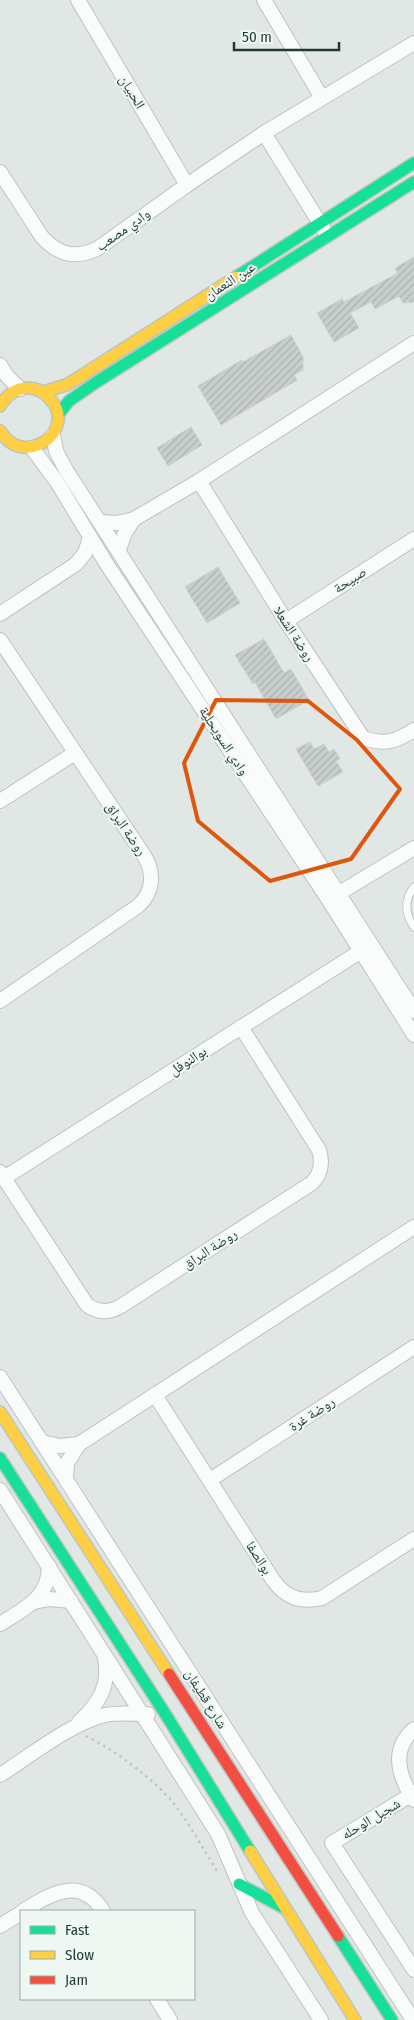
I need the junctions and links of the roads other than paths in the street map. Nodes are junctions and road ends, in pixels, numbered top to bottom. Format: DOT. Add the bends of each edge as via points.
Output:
graph roads {
  1 [pos="78,0"];
  2 [pos="264,0"];
  3 [pos="414,43"];
  4 [pos="322,98"];
  5 [pos="264,133"];
  6 [pos="414,163"];
  7 [pos="0,172"];
  8 [pos="414,182"];
  9 [pos="187,185"];
  10 [pos="320,223"];
  11 [pos="329,238"];
  12 [pos="414,343"];
  13 [pos="0,366"];
  14 [pos="20,389"];
  15 [pos="43,392"];
  16 [pos="1,401"];
  17 [pos="58,415"];
  18 [pos="0,431"];
  19 [pos="53,435"];
  20 [pos="15,446"];
  21 [pos="0,448"];
  22 [pos="32,448"];
  23 [pos="199,481"];
  24 [pos="134,519"];
  25 [pos="100,522"];
  26 [pos="90,538"];
  27 [pos="414,539"];
  28 [pos="119,550"];
  29 [pos="106,563"];
  30 [pos="76,564"];
  31 [pos="0,614"];
  32 [pos="286,621"];
  33 [pos="0,640"];
  34 [pos="414,730"];
  35 [pos="75,753"];
  36 [pos="0,801"];
  37 [pos="414,848"];
  38 [pos="414,887"];
  39 [pos="334,896"];
  40 [pos="414,927"];
  41 [pos="366,948"];
  42 [pos="0,1001"];
  43 [pos="414,1011"];
  44 [pos="241,1027"];
  45 [pos="413,1033"];
  46 [pos="2,1175"];
  47 [pos="414,1227"];
  48 [pos="414,1347"];
  49 [pos="0,1377"];
  50 [pos="155,1395"];
  51 [pos="0,1412"];
  52 [pos="42,1442"];
  53 [pos="79,1444"];
  54 [pos="0,1458"];
  55 [pos="66,1478"];
  56 [pos="210,1480"];
  57 [pos="0,1490"];
  58 [pos="414,1539"];
  59 [pos="49,1566"];
  60 [pos="71,1601"];
  61 [pos="34,1602"];
  62 [pos="0,1624"];
  63 [pos="105,1656"];
  64 [pos="142,1714"];
  65 [pos="166,1715"];
  66 [pos="72,1729"];
  67 [pos="414,1729"];
  68 [pos="0,1775"];
  69 [pos="412,1798"];
  70 [pos="239,1884"];
  71 [pos="285,1909"];
  72 [pos="25,1910"];
  73 [pos="102,1910"];
  74 [pos="20,1913"];
  75 [pos="0,1926"];
  76 [pos="414,1970"];
  77 [pos="158,2000"];
  78 [pos="170,2020"];
  79 [pos="321,2020"];
  80 [pos="355,2020"];
  81 [pos="392,2020"];
  82 [pos="413,2020"];
  1 -- 9 [label="street, الحبيان"];
  2 -- 4 [label="street"];
  3 -- 4 [label="street, وادي مصعب"];
  4 -- 5 [label="street, وادي مصعب"];
  5 -- 9 [label="street, وادي مصعب"];
  5 -- 10 [label="street"];
  6 -- 10 [label="street, عين النعمان"];
  7 -- 9 [label="street, وادي مصعب" via="46,241 61,252 73,255 97,249"];
  8 -- 11 [label="street, عين النعمان"];
  10 -- 11 [label="street"];
  10 -- 15 [label="street, عين النعمان" via="78,378"];
  11 -- 17 [label="street, عين النعمان" via="95,383 69,401"];
  12 -- 23 [label="street"];
  13 -- 14 [label="street"];
  14 -- 15 [label="street"];
  14 -- 16 [label="street"];
  15 -- 17 [label="street"];
  17 -- 19 [label="street"];
  18 -- 20 [label="street"];
  19 -- 22 [label="street"];
  19 -- 25 [label="street, وادي السويحلية" via="61,460"];
  20 -- 21 [label="street"];
  20 -- 22 [label="street"];
  22 -- 26 [label="street, وادي السويحلية" via="57,482"];
  23 -- 24 [label="street"];
  23 -- 32 [label="street, روضة الشعلا"];
  24 -- 25 [label="street"];
  24 -- 28 [label="street"];
  25 -- 28 [label="street, وادي السويحلية"];
  26 -- 29 [label="street, وادي السويحلية"];
  26 -- 30 [label="street" via="85,553"];
  27 -- 32 [label="street, صبيحة"];
  28 -- 39 [label="street, وادي السويحلية"];
  29 -- 30 [label="street"];
  29 -- 39 [label="street, وادي السويحلية"];
  30 -- 31 [label="street"];
  32 -- 34 [label="street, روضة الشعلا" via="363,738 378,742 398,740"];
  33 -- 35 [label="street, روضة البراق"];
  35 -- 36 [label="street"];
  35 -- 42 [label="street, روضة البراق" via="148,861 152,876 149,892 138,906"];
  37 -- 39 [label="street"];
  38 -- 40 [label="lane" via="406,906"];
  39 -- 41 [label="street, وادي السويحلية"];
  41 -- 43 [label="street, وادي السويحلية"];
  41 -- 44 [label="street, بوالنوفل"];
  41 -- 45 [label="street, وادي السويحلية"];
  44 -- 46 [label="street, بوالنوفل"];
  44 -- 46 [label="street, روضة البراق" via="315,1144 321,1157 320,1172 312,1184 154,1285 109,1311 97,1311 86,1305"];
  47 -- 50 [label="street"];
  48 -- 56 [label="street, روضة غرة"];
  49 -- 52 [label="street, شارع قطيفان"];
  50 -- 53 [label="street"];
  50 -- 56 [label="street, بوالصفا"];
  51 -- 81 [label="street, شارع قطيفان"];
  52 -- 53 [label="street" via="60,1446"];
  52 -- 55 [label="street, شارع قطيفان"];
  53 -- 55 [label="street" via="70,1456"];
  54 -- 65 [label="street"];
  55 -- 82 [label="street, شارع قطيفان"];
  56 -- 58 [label="street, بوالصفا" via="276,1585 288,1596 299,1600 322,1598"];
  57 -- 59 [label="street"];
  59 -- 60 [label="street"];
  59 -- 61 [label="street" via="44,1589"];
  60 -- 61 [label="street" via="49,1599"];
  60 -- 63 [label="street"];
  61 -- 62 [label="street"];
  63 -- 64 [label="street"];
  63 -- 66 [label="street" via="107,1670 100,1700"];
  64 -- 65 [label="street"];
  64 -- 66 [label="street" via="104,1715"];
  64 -- 70 [label="street" via="218,1834"];
  65 -- 71 [label="street"];
  66 -- 68 [label="street"];
  67 -- 69 [label="street" via="403,1742 398,1760"];
  69 -- 76 [label="street, شجبل الوحله" via="332,1843"];
  70 -- 71 [label="street"];
  70 -- 79 [label="street" via="252,1913"];
  71 -- 80 [label="street"];
  72 -- 73 [label="street" via="62,1891 86,1894"];
  74 -- 75 [label="street"];
  77 -- 78 [label="street"];
}
